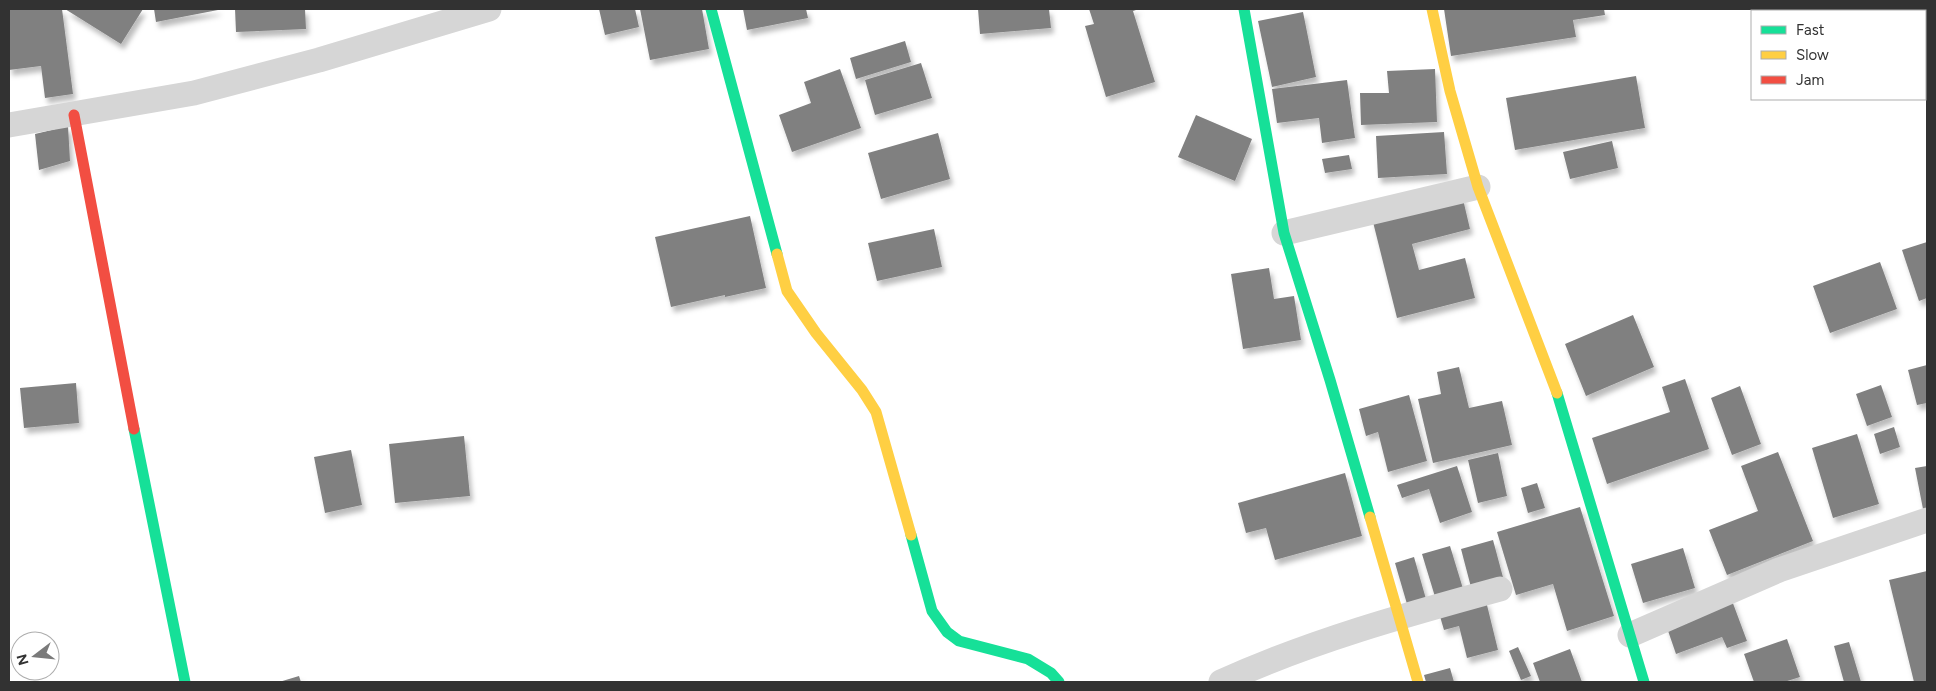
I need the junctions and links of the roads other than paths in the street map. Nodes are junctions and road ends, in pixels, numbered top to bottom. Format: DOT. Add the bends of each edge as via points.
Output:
graph roads {
  1 [pos="489,9"];
  2 [pos="710,9"];
  3 [pos="1244,9"];
  4 [pos="1432,9"];
  5 [pos="74,115"];
  6 [pos="9,125"];
  7 [pos="1478,187"];
  8 [pos="1284,233"];
  9 [pos="1926,524"];
  10 [pos="1500,590"];
  11 [pos="1399,616"];
  12 [pos="1630,635"];
  13 [pos="185,682"];
  14 [pos="1059,682"];
  15 [pos="1221,682"];
  16 [pos="1418,682"];
  17 [pos="1644,682"];
  1 -- 5 [label="street" via="194,93"];
  2 -- 14 [label="street" via="787,291 876,412 932,611 946,632 959,641 1028,660 1049,670"];
  3 -- 8 [label="street"];
  4 -- 7 [label="street" via="1450,92"];
  5 -- 6 [label="street"];
  5 -- 13 [label="street"];
  7 -- 8 [label="street"];
  7 -- 12 [label="street" via="1551,375"];
  8 -- 11 [label="street"];
  9 -- 12 [label="street" via="1779,570"];
  10 -- 11 [label="street"];
  11 -- 15 [label="street" via="1315,643"];
  11 -- 16 [label="street"];
  12 -- 17 [label="street"];
}
